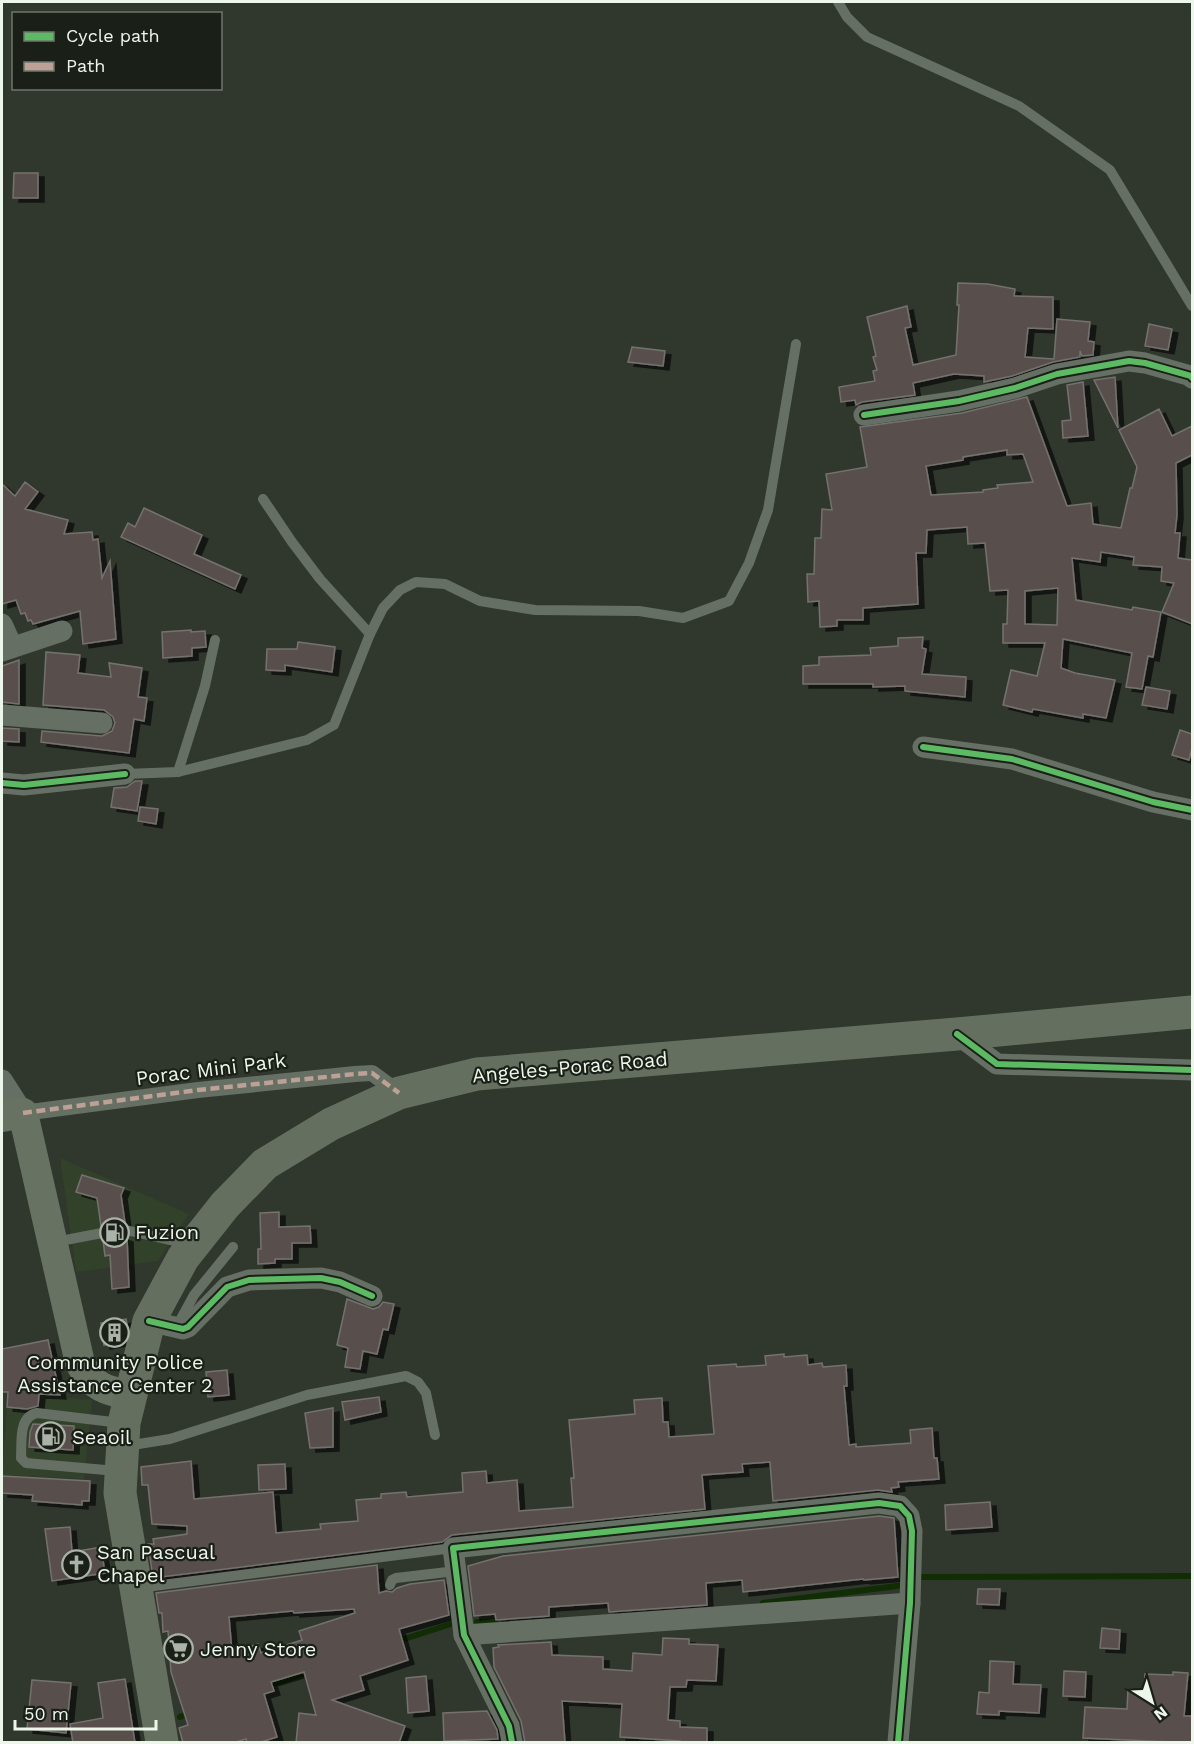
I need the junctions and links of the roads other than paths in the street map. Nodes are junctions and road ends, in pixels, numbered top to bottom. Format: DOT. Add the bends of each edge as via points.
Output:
graph roads {
  1 [pos="838,2"];
  2 [pos="1192,306"];
  3 [pos="796,344"];
  4 [pos="1192,376"];
  5 [pos="864,415"];
  6 [pos="263,499"];
  7 [pos="2,624"];
  8 [pos="62,631"];
  9 [pos="370,634"];
  10 [pos="215,640"];
  11 [pos="7,649"];
  12 [pos="2,715"];
  13 [pos="102,723"];
  14 [pos="923,747"];
  15 [pos="178,772"];
  16 [pos="125,774"];
  17 [pos="2,783"];
  18 [pos="1192,810"];
  19 [pos="1192,1012"];
  20 [pos="957,1034"];
  21 [pos="1192,1070"];
  22 [pos="2,1080"];
  23 [pos="399,1093"];
  24 [pos="12,1115"];
  25 [pos="126,1230"];
  26 [pos="102,1233"];
  27 [pos="53,1243"];
  28 [pos="193,1245"];
  29 [pos="233,1247"];
  30 [pos="372,1296"];
  31 [pos="162,1325"];
  32 [pos="124,1434"];
  33 [pos="435,1435"];
  34 [pos="453,1548"];
  35 [pos="456,1571"];
  36 [pos="390,1585"];
  37 [pos="135,1589"];
  38 [pos="910,1603"];
  39 [pos="464,1635"];
  40 [pos="162,1743"];
  41 [pos="512,1743"];
  42 [pos="898,1743"];
  1 -- 2 [label="lane" via="867,37 1019,106 1110,170"];
  3 -- 9 [label="lane" via="768,510 749,563 729,602 683,618 639,611 534,610 480,601 445,584 416,582 400,590 383,608"];
  4 -- 5 [label="street" via="1129,361 1057,374 959,401"];
  6 -- 9 [label="lane" via="320,579"];
  7 -- 11 [label="street"];
  8 -- 11 [label="street"];
  9 -- 15 [label="lane" via="334,725 307,740"];
  10 -- 15 [label="lane"];
  12 -- 13 [label="street"];
  14 -- 18 [label="street" via="1012,759"];
  15 -- 16 [label="lane"];
  16 -- 17 [label="street" via="24,785"];
  19 -- 20 [label="main road, Angeles-Porac Road"];
  20 -- 21 [label="street" via="998,1064"];
  20 -- 23 [label="main road, Angeles-Porac Road" via="477,1074"];
  22 -- 24 [label="street"];
  23 -- 24 [label="street, Porac Mini Park" via="372,1073 198,1090"];
  23 -- 28 [label="main road, Angeles-Porac Road" via="331,1124 265,1164"];
  24 -- 27 [label="main road"];
  25 -- 28 [label="lane"];
  26 -- 27 [label="lane"];
  27 -- 32 [label="main road" via="80,1363 102,1389 111,1392"];
  28 -- 31 [label="main road, Angeles-Porac Road" via="183,1258"];
  29 -- 31 [label="lane" via="194,1295"];
  30 -- 31 [label="street" via="321,1278 249,1280 227,1287 188,1327"];
  31 -- 32 [label="main road, Angeles-Porac Road"];
  32 -- 32 [label="lane" via="37,1413 24,1420 21,1458 26,1463"];
  32 -- 33 [label="lane" via="170,1439 307,1395 406,1376 418,1382 426,1393"];
  32 -- 37 [label="main road, Angeles-Porac Road" via="120,1494"];
  34 -- 35 [label="street"];
  34 -- 37 [label="lane"];
  34 -- 38 [label="street" via="879,1503 900,1506 909,1516"];
  35 -- 36 [label="lane" via="396,1578"];
  35 -- 39 [label="street"];
  37 -- 40 [label="main road, Angeles-Porac Road"];
  38 -- 39 [label="street"];
  38 -- 42 [label="street"];
  39 -- 41 [label="street" via="509,1726"];
}
